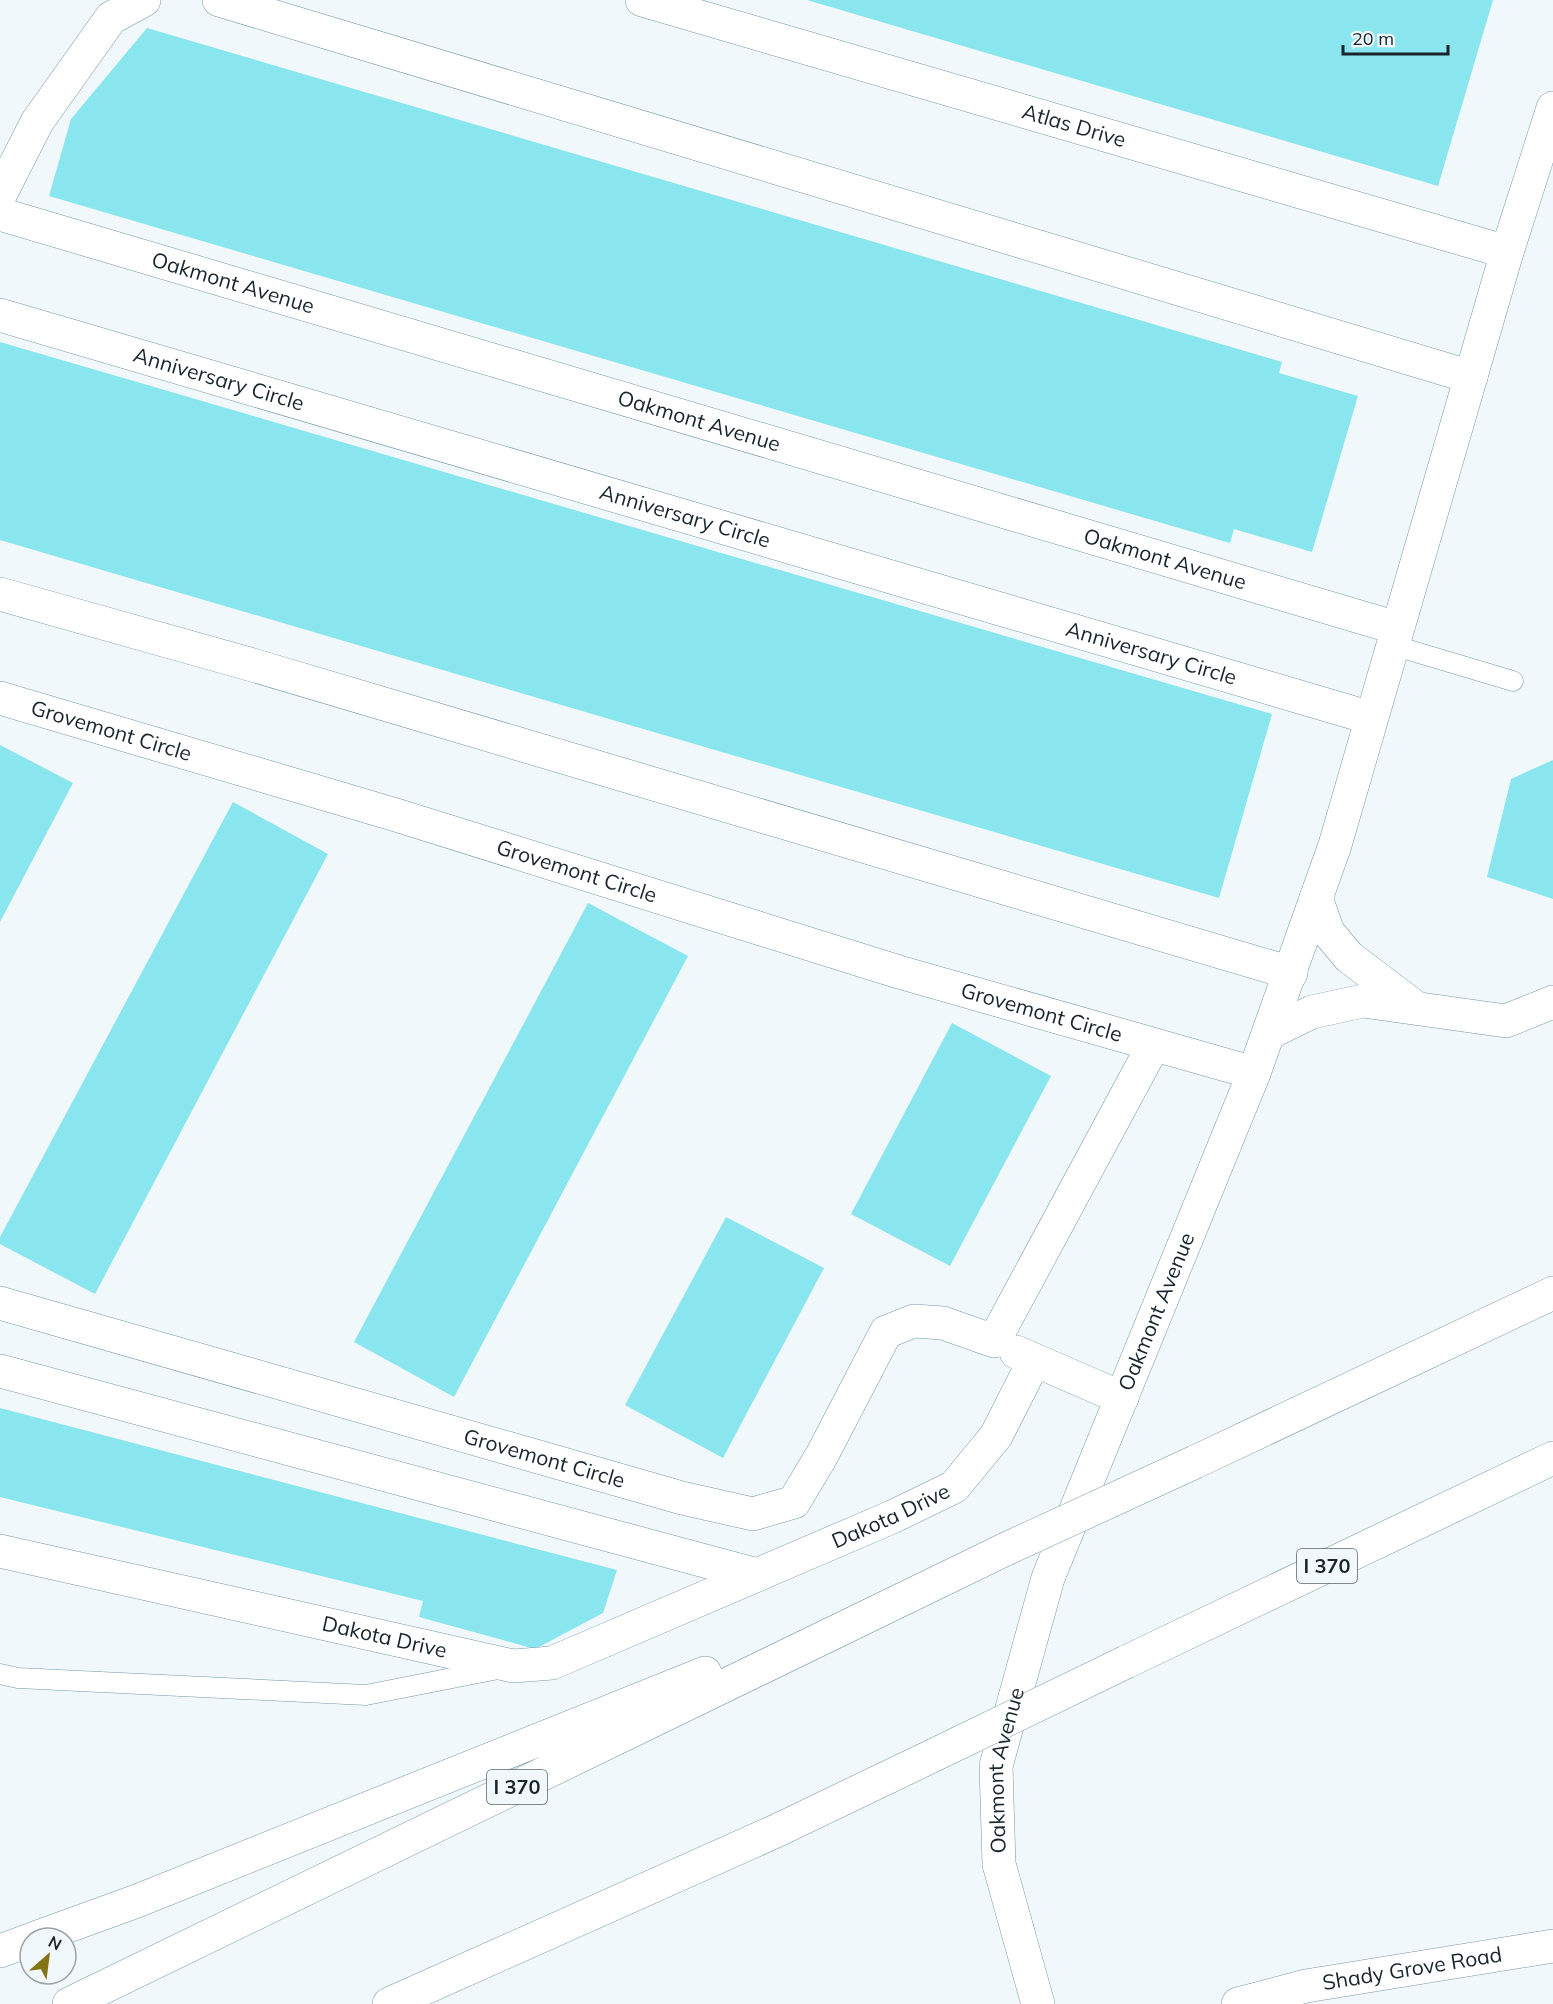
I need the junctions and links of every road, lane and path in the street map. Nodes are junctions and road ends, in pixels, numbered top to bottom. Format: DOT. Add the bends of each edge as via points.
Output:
graph roads {
  1 [pos="144,0"];
  2 [pos="219,0"];
  3 [pos="642,0"];
  4 [pos="1551,122"];
  5 [pos="0,195"];
  6 [pos="0,214"];
  7 [pos="1508,252"];
  8 [pos="0,315"];
  9 [pos="1471,377"];
  10 [pos="0,594"];
  11 [pos="1395,637"];
  12 [pos="1513,681"];
  13 [pos="0,699"];
  14 [pos="1371,718"];
  15 [pos="1316,898"];
  16 [pos="1291,973"];
  17 [pos="1553,1002"];
  18 [pos="1417,1008"];
  19 [pos="1269,1033"];
  20 [pos="1153,1046"];
  21 [pos="1254,1073"];
  22 [pos="1553,1293"];
  23 [pos="0,1303"];
  24 [pos="994,1341"];
  25 [pos="1034,1361"];
  26 [pos="0,1371"];
  27 [pos="1122,1398"];
  28 [pos="1553,1458"];
  29 [pos="0,1551"];
  30 [pos="966,1569"];
  31 [pos="757,1575"];
  32 [pos="513,1666"];
  33 [pos="0,1674"];
  34 [pos="68,1926"];
  35 [pos="18,1944"];
  36 [pos="1553,1946"];
  37 [pos="0,1951"];
  38 [pos="69,2004"];
  39 [pos="389,2004"];
  40 [pos="1038,2004"];
  41 [pos="1238,2004"];
  1 -- 5 [label="main road" via="111,18 37,122"];
  2 -- 9 [label="main road"];
  3 -- 7 [label="main road, Atlas Drive"];
  4 -- 7 [label="main road, Oakmont Avenue"];
  6 -- 11 [label="main road, Oakmont Avenue"];
  7 -- 9 [label="main road, Oakmont Avenue"];
  8 -- 14 [label="main road, Anniversary Circle"];
  9 -- 11 [label="main road, Oakmont Avenue"];
  10 -- 16 [label="main road"];
  11 -- 12 [label="lane"];
  11 -- 14 [label="main road, Oakmont Avenue"];
  13 -- 20 [label="main road, Grovemont Circle" via="396,815 910,976"];
  14 -- 15 [label="main road, Oakmont Avenue"];
  15 -- 16 [label="main road, Oakmont Avenue"];
  15 -- 18 [label="main road" via="1328,932 1349,957"];
  16 -- 19 [label="main road, Oakmont Avenue"];
  17 -- 18 [label="main road" via="1506,1021"];
  18 -- 19 [label="main road" via="1363,1001 1312,1012"];
  19 -- 21 [label="main road, Oakmont Avenue"];
  20 -- 21 [label="main road, Grovemont Circle"];
  20 -- 24 [label="main road, Grovemont Circle"];
  21 -- 27 [label="main road, Oakmont Avenue"];
  22 -- 30 [label="main road, I 370, bridge"];
  23 -- 24 [label="main road, Grovemont Circle" via="682,1498 753,1514 794,1502 885,1332 914,1321 943,1323"];
  24 -- 25 [label="main road, Grovemont Circle"];
  25 -- 27 [label="main road, Grovemont Circle"];
  25 -- 31 [label="main road, Dakota Drive" via="996,1436 954,1487"];
  26 -- 31 [label="main road"];
  27 -- 40 [label="main road, Oakmont Avenue" via="1048,1578 996,1766 999,1864"];
  28 -- 39 [label="main road, I 370, bridge" via="776,1831"];
  29 -- 32 [label="main road, Dakota Drive"];
  30 -- 34 [label="main road"];
  30 -- 38 [label="main road, I 370"];
  31 -- 32 [label="main road, Dakota Drive" via="552,1663"];
  32 -- 33 [label="lane" via="366,1695"];
  35 -- 37 [label="main road"];
  36 -- 41 [label="main road, Shady Grove Road" via="1306,1986"];
}
